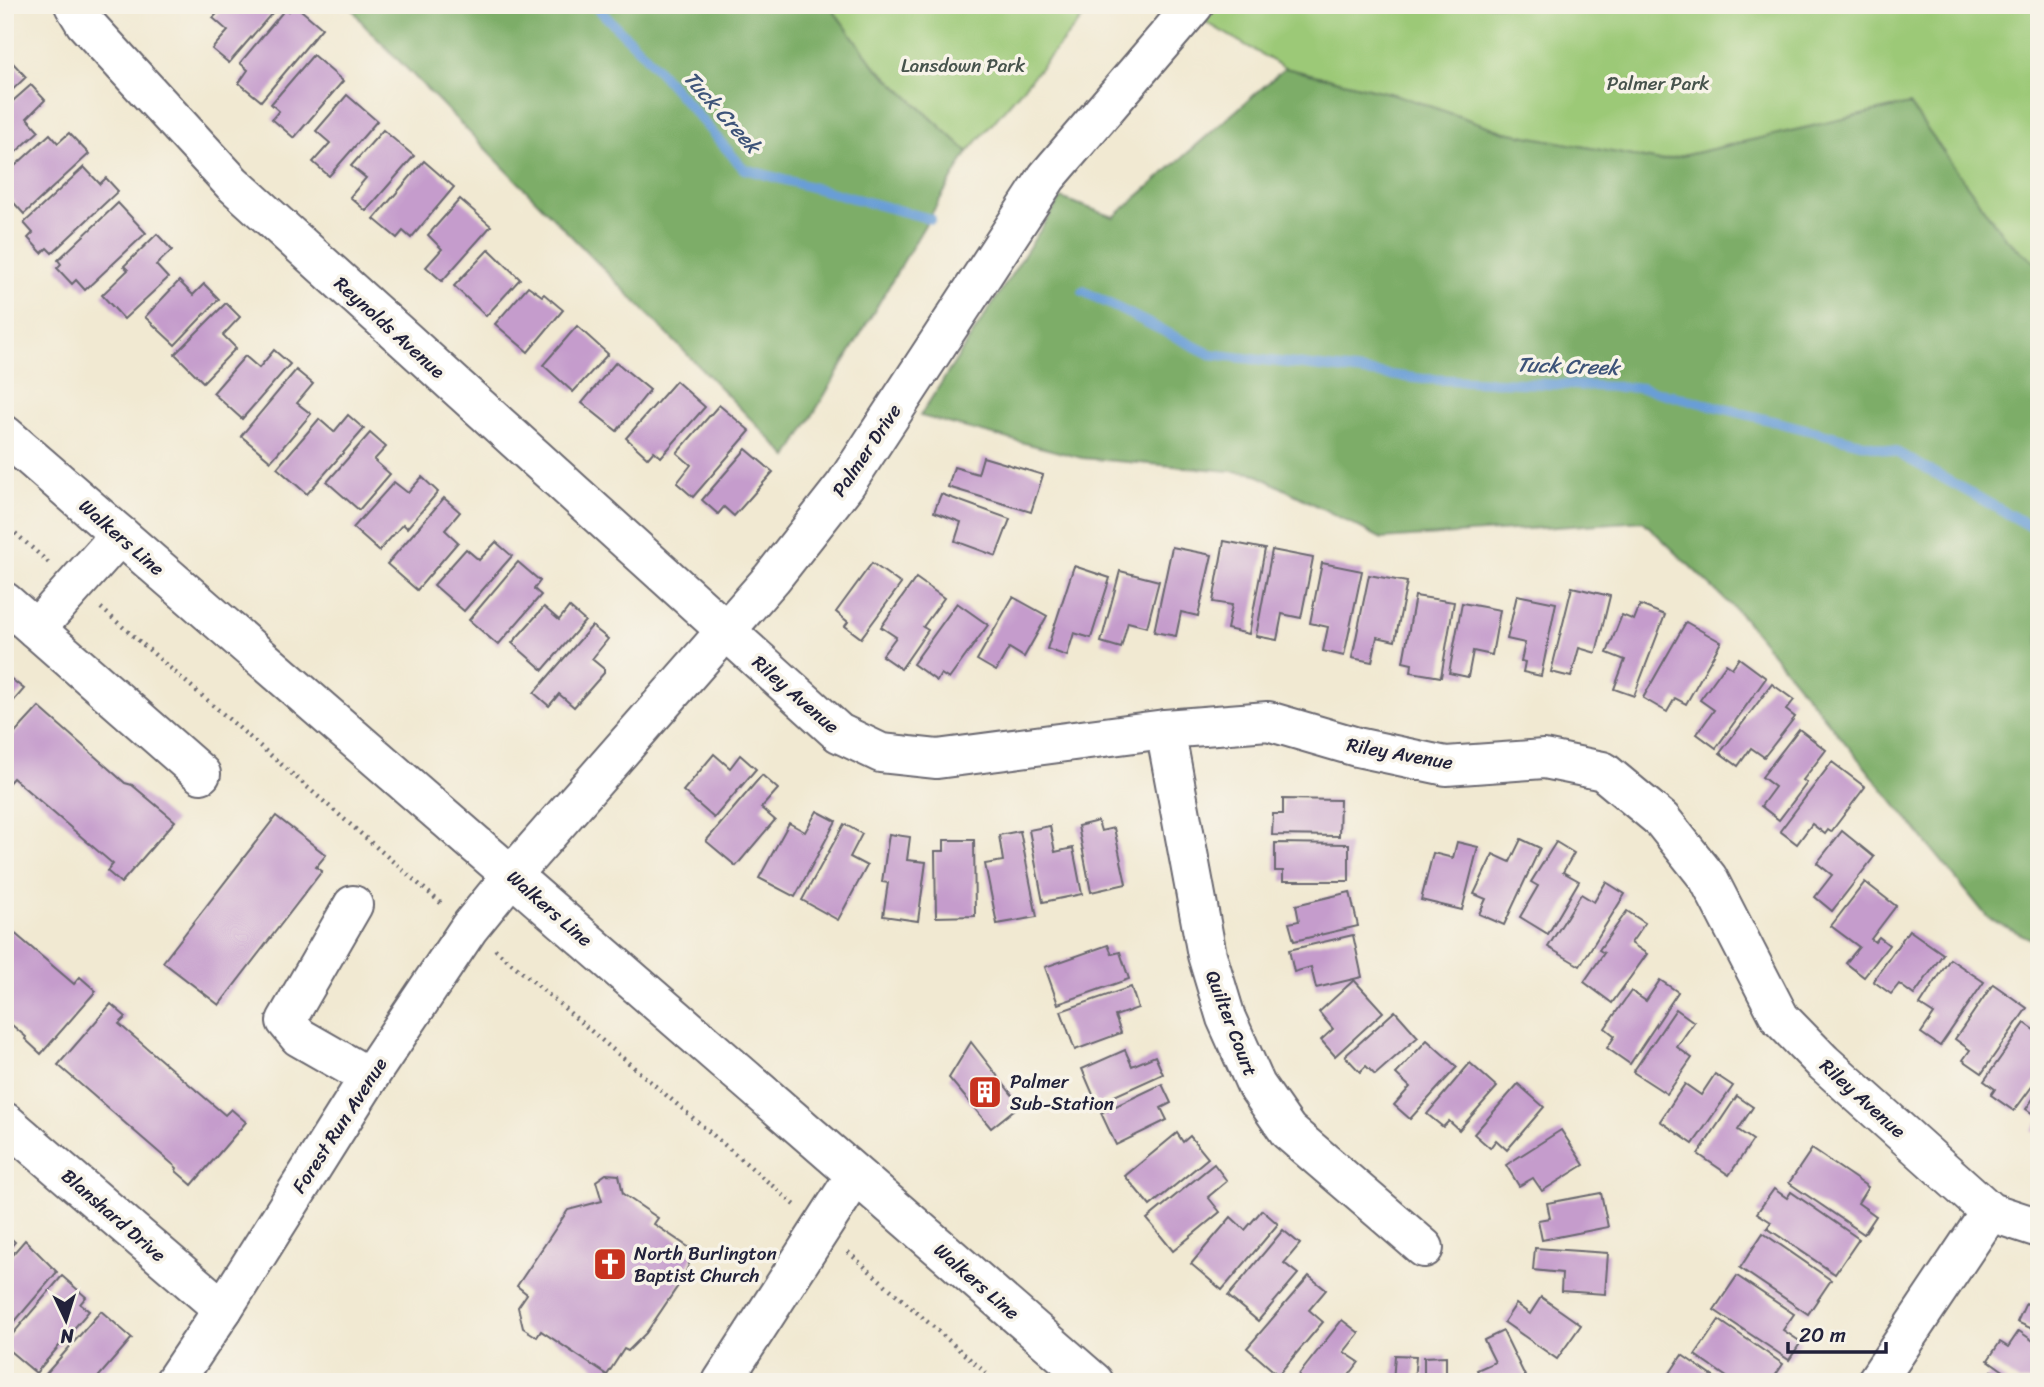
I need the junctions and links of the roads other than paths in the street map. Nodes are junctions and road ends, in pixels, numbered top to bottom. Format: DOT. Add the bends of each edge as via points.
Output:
graph roads {
  1 [pos="74,5"];
  2 [pos="1194,5"];
  3 [pos="5,435"];
  4 [pos="120,535"];
  5 [pos="5,602"];
  6 [pos="36,629"];
  7 [pos="724,631"];
  8 [pos="1165,729"];
  9 [pos="201,774"];
  10 [pos="512,875"];
  11 [pos="353,905"];
  12 [pos="369,1077"];
  13 [pos="5,1122"];
  14 [pos="855,1175"];
  15 [pos="1990,1212"];
  16 [pos="2039,1228"];
  17 [pos="1424,1248"];
  18 [pos="223,1309"];
  19 [pos="174,1382"];
  20 [pos="722,1382"];
  21 [pos="1094,1382"];
  22 [pos="1876,1382"];
  1 -- 7 [label="street, Reynolds Avenue" via="85,23 232,183"];
  2 -- 7 [label="street, Palmer Drive" via="1047,177 845,485"];
  3 -- 4 [label="street, Walkers Line"];
  4 -- 6 [label="street"];
  4 -- 10 [label="street, Walkers Line"];
  5 -- 6 [label="street"];
  6 -- 9 [label="street"];
  7 -- 8 [label="street, Riley Avenue" via="839,733 881,753 937,759"];
  7 -- 10 [label="street, Palmer Drive"];
  8 -- 15 [label="street, Riley Avenue" via="1268,721 1357,747 1446,765 1544,759 1603,771 1662,820 1709,878 1780,1018"];
  8 -- 17 [label="street, Quilter Court" via="1207,955 1226,1018 1256,1085 1288,1131"];
  10 -- 12 [label="street, Forest Run Avenue" via="469,928"];
  10 -- 14 [label="street, Walkers Line"];
  11 -- 12 [label="street" via="286,1021 299,1037"];
  12 -- 18 [label="street, Forest Run Avenue"];
  13 -- 18 [label="street, Blanshard Drive"];
  14 -- 20 [label="street"];
  14 -- 21 [label="street, Walkers Line"];
  15 -- 16 [label="street, Riley Avenue"];
  15 -- 22 [label="street"];
  18 -- 19 [label="street, Forest Run Avenue"];
}
